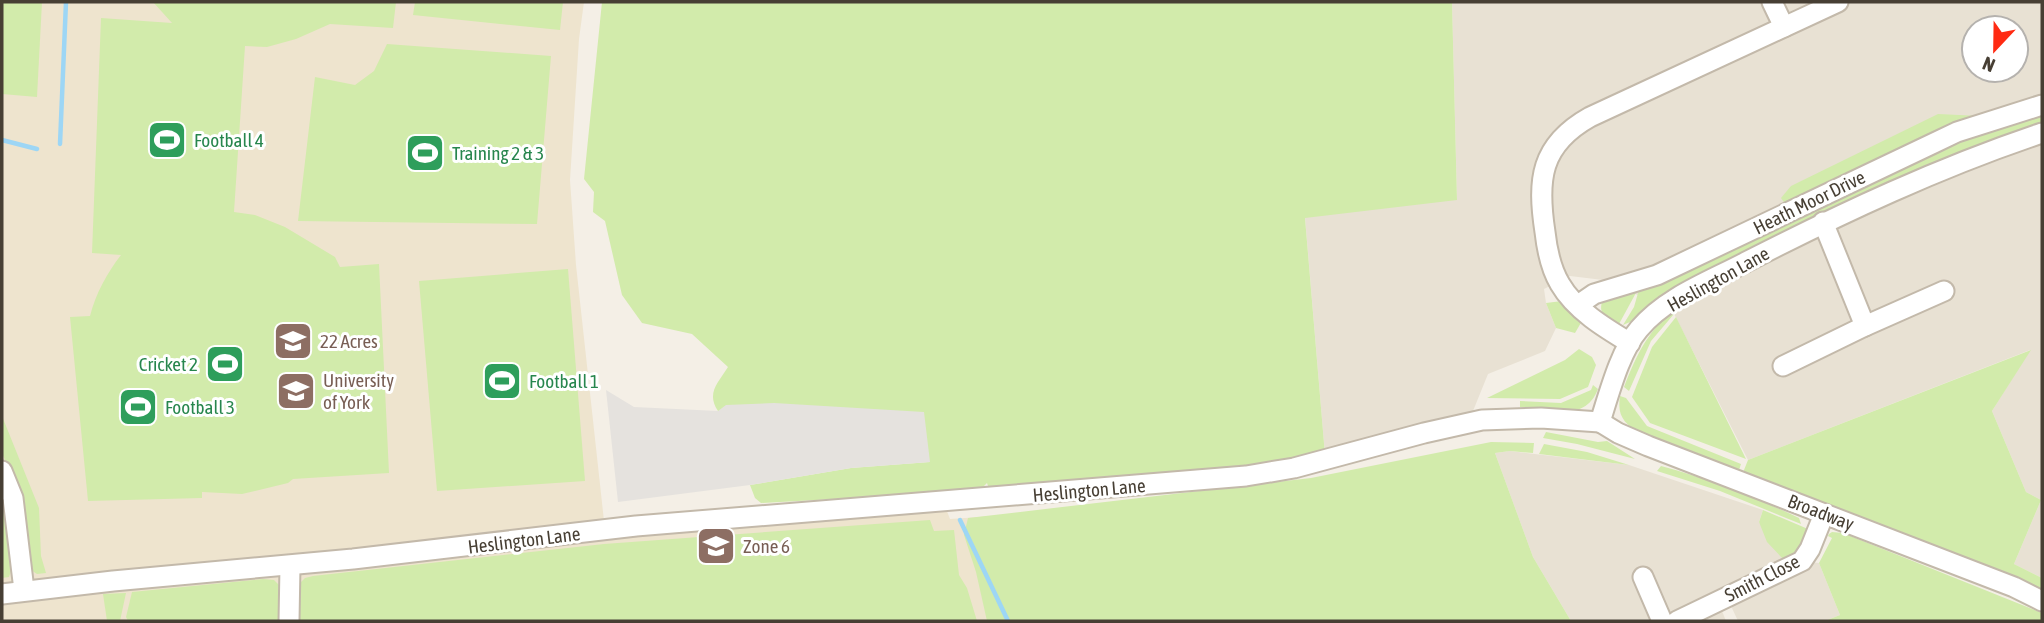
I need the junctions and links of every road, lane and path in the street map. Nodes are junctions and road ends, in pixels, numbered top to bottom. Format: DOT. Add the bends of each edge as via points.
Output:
graph roads {
  1 [pos="1772,2"];
  2 [pos="1838,2"];
  3 [pos="1784,27"];
  4 [pos="2042,105"];
  5 [pos="2042,134"];
  6 [pos="1823,222"];
  7 [pos="1944,291"];
  8 [pos="1578,305"];
  9 [pos="1865,326"];
  10 [pos="1630,343"];
  11 [pos="1783,366"];
  12 [pos="1600,422"];
  13 [pos="2,471"];
  14 [pos="1824,513"];
  15 [pos="290,565"];
  16 [pos="1643,578"];
  17 [pos="24,590"];
  18 [pos="2,594"];
  19 [pos="2042,601"];
  20 [pos="289,621"];
  21 [pos="1662,621"];
  22 [pos="1677,621"];
  1 -- 3 [label="street"];
  2 -- 3 [label="street"];
  3 -- 8 [label="street" via="1590,117 1554,147 1542,176 1548,251 1559,284"];
  4 -- 8 [label="street, Heath Moor Drive" via="1934,142 1657,275 1594,294"];
  5 -- 6 [label="street, Heslington Lane"];
  6 -- 9 [label="street"];
  6 -- 10 [label="street, Heslington Lane" via="1675,299 1650,317"];
  7 -- 9 [label="street"];
  8 -- 10 [label="street"];
  9 -- 11 [label="street"];
  10 -- 12 [label="street, Heslington Lane"];
  12 -- 14 [label="street, Broadway" via="1638,442"];
  12 -- 15 [label="street, Heslington Lane" via="1482,420 1246,476 636,526"];
  13 -- 17 [label="street" via="13,498"];
  14 -- 19 [label="street, Broadway"];
  14 -- 22 [label="street, Smith Close" via="1802,561"];
  15 -- 17 [label="street, Heslington Lane"];
  15 -- 20 [label="street"];
  16 -- 21 [label="street"];
  17 -- 18 [label="street, Heslington Lane"];
}
